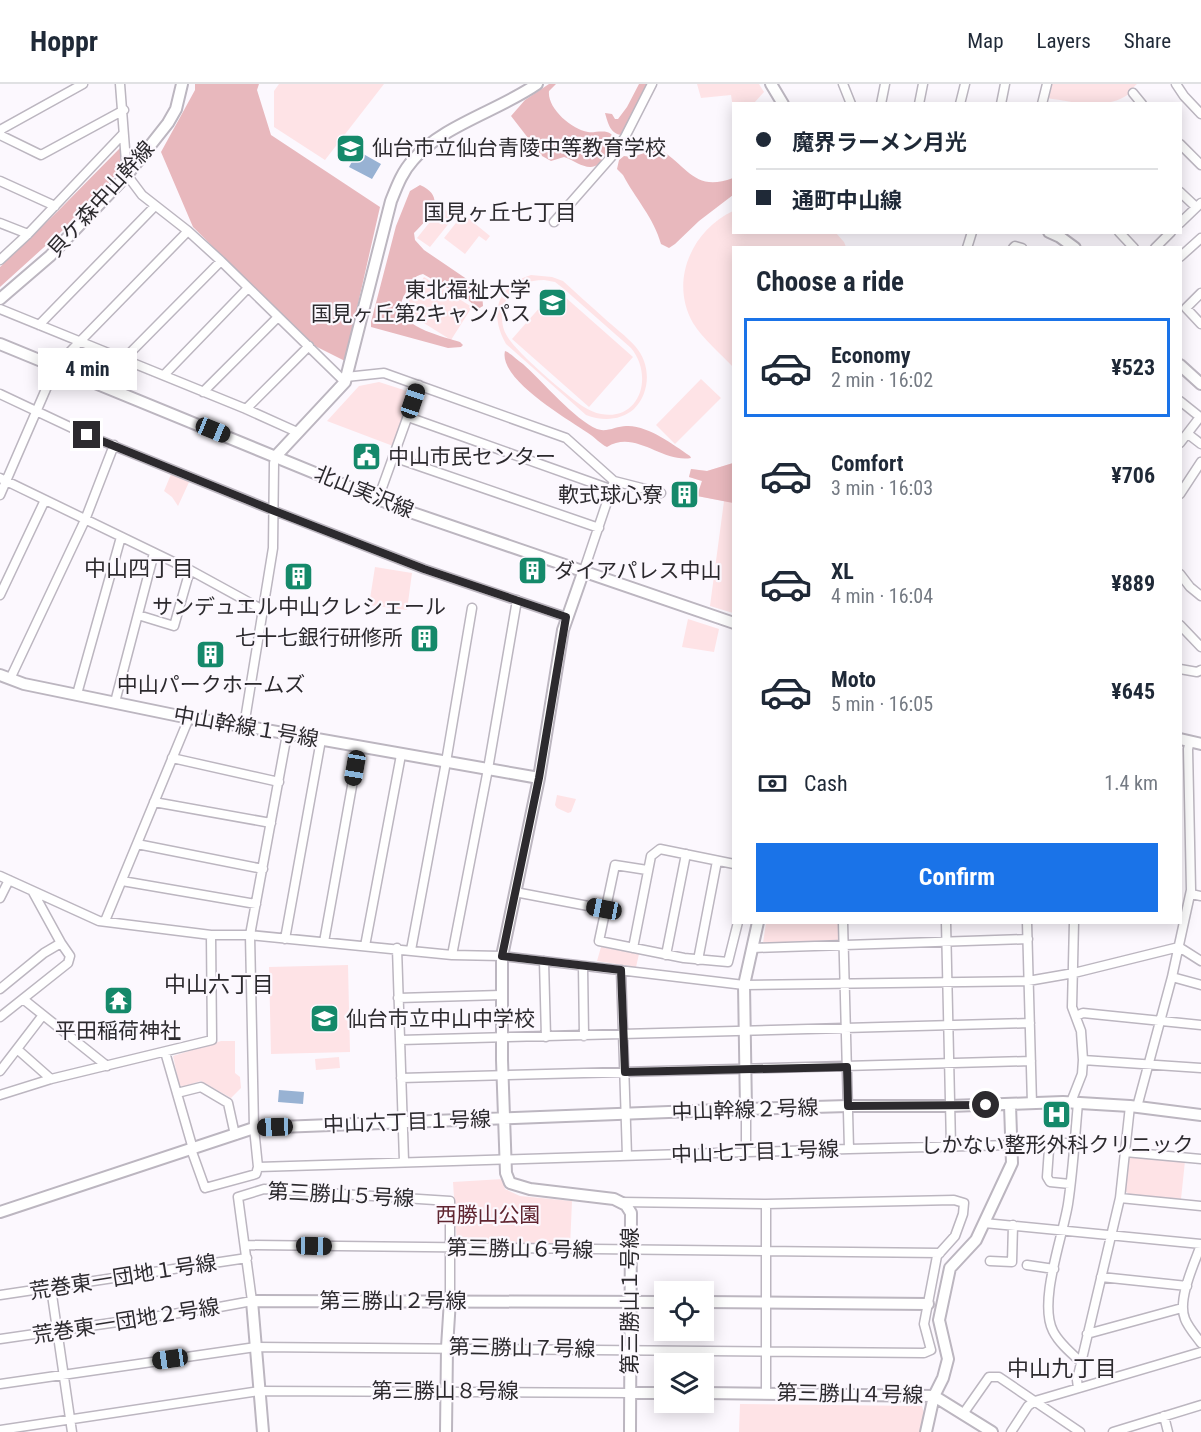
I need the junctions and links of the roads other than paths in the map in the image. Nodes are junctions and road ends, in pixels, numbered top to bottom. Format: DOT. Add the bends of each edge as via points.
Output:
graph roads {
  1 [pos="82,84"];
  2 [pos="120,84"];
  3 [pos="182,84"];
  4 [pos="537,84"];
  5 [pos="652,84"];
  6 [pos="771,84"];
  7 [pos="843,84"];
  8 [pos="885,84"];
  9 [pos="923,84"];
  10 [pos="964,84"];
  11 [pos="1005,84"];
  12 [pos="1047,84"];
  13 [pos="1176,84"];
  14 [pos="1133,93"];
  15 [pos="782,102"];
  16 [pos="850,102"];
  17 [pos="881,102"];
  18 [pos="919,102"];
  19 [pos="960,102"];
  20 [pos="1001,102"];
  21 [pos="1042,102"];
  22 [pos="1140,102"];
  23 [pos="124,110"];
  24 [pos="1201,114"];
  25 [pos="0,130"];
  26 [pos="123,134"];
  27 [pos="0,135"];
  28 [pos="1182,146"];
  29 [pos="1201,165"];
  30 [pos="127,175"];
  31 [pos="0,181"];
  32 [pos="1182,193"];
  33 [pos="1199,205"];
  34 [pos="55,206"];
  35 [pos="155,206"];
  36 [pos="1182,221"];
  37 [pos="554,222"];
  38 [pos="0,223"];
  39 [pos="188,231"];
  40 [pos="28,234"];
  41 [pos="1054,234"];
  42 [pos="1121,234"];
  43 [pos="1168,234"];
  44 [pos="1201,238"];
  45 [pos="1072,246"];
  46 [pos="1132,246"];
  47 [pos="1157,246"];
  48 [pos="1182,255"];
  49 [pos="1,257"];
  50 [pos="221,261"];
  51 [pos="249,288"];
  52 [pos="1201,293"];
  53 [pos="0,299"];
  54 [pos="0,309"];
  55 [pos="278,317"];
  56 [pos="1201,324"];
  57 [pos="39,325"];
  58 [pos="81,342"];
  59 [pos="0,344"];
  60 [pos="309,346"];
  61 [pos="124,359"];
  62 [pos="56,366"];
  63 [pos="1182,367"];
  64 [pos="164,375"];
  65 [pos="346,380"];
  66 [pos="1201,384"];
  67 [pos="419,385"];
  68 [pos="203,392"];
  69 [pos="0,394"];
  70 [pos="1182,403"];
  71 [pos="246,409"];
  72 [pos="37,412"];
  73 [pos="408,417"];
  74 [pos="297,432"];
  75 [pos="1188,434"];
  76 [pos="1182,441"];
  77 [pos="1201,444"];
  78 [pos="114,445"];
  79 [pos="276,456"];
  80 [pos="393,457"];
  81 [pos="1201,462"];
  82 [pos="1198,472"];
  83 [pos="3,480"];
  84 [pos="612,485"];
  85 [pos="1182,492"];
  86 [pos="661,493"];
  87 [pos="0,495"];
  88 [pos="378,499"];
  89 [pos="45,500"];
  90 [pos="272,510"];
  91 [pos="85,520"];
  92 [pos="599,528"];
  93 [pos="121,537"];
  94 [pos="154,553"];
  95 [pos="190,570"];
  96 [pos="584,570"];
  97 [pos="1182,578"];
  98 [pos="0,595"];
  99 [pos="1201,596"];
  100 [pos="517,600"];
  101 [pos="472,608"];
  102 [pos="263,610"];
  103 [pos="138,615"];
  104 [pos="566,617"];
  105 [pos="732,622"];
  106 [pos="1182,627"];
  107 [pos="1201,646"];
  108 [pos="1182,669"];
  109 [pos="1201,670"];
  110 [pos="5,677"];
  111 [pos="77,694"];
  112 [pos="115,702"];
  113 [pos="189,718"];
  114 [pos="244,726"];
  115 [pos="287,734"];
  116 [pos="321,740"];
  117 [pos="1191,741"];
  118 [pos="359,747"];
  119 [pos="401,754"];
  120 [pos="172,758"];
  121 [pos="446,762"];
  122 [pos="488,769"];
  123 [pos="539,778"];
  124 [pos="279,782"];
  125 [pos="154,802"];
  126 [pos="1185,808"];
  127 [pos="271,824"];
  128 [pos="137,844"];
  129 [pos="686,854"];
  130 [pos="1191,858"];
  131 [pos="1182,859"];
  132 [pos="717,861"];
  133 [pos="732,864"];
  134 [pos="263,869"];
  135 [pos="647,870"];
  136 [pos="0,876"];
  137 [pos="9,880"];
  138 [pos="122,880"];
  139 [pos="33,891"];
  140 [pos="515,892"];
  141 [pos="1191,894"];
  142 [pos="1201,896"];
  143 [pos="0,898"];
  144 [pos="256,904"];
  145 [pos="1184,904"];
  146 [pos="604,909"];
  147 [pos="105,921"];
  148 [pos="1182,921"];
  149 [pos="738,924"];
  150 [pos="758,924"];
  151 [pos="843,924"];
  152 [pos="946,924"];
  153 [pos="1027,924"];
  154 [pos="1074,924"];
  155 [pos="1182,924"];
  156 [pos="211,935"];
  157 [pos="250,935"];
  158 [pos="285,939"];
  159 [pos="1028,939"];
  160 [pos="324,942"];
  161 [pos="947,942"];
  162 [pos="61,943"];
  163 [pos="844,944"];
  164 [pos="365,946"];
  165 [pos="1179,947"];
  166 [pos="397,948"];
  167 [pos="633,948"];
  168 [pos="753,948"];
  169 [pos="411,950"];
  170 [pos="452,955"];
  171 [pos="666,955"];
  172 [pos="502,956"];
  173 [pos="698,960"];
  174 [pos="544,961"];
  175 [pos="1201,961"];
  176 [pos="583,966"];
  177 [pos="621,970"];
  178 [pos="1074,973"];
  179 [pos="1172,977"];
  180 [pos="948,981"];
  181 [pos="1028,981"];
  182 [pos="845,983"];
  183 [pos="744,985"];
  184 [pos="1201,985"];
  185 [pos="0,989"];
  186 [pos="501,995"];
  187 [pos="399,998"];
  188 [pos="23,999"];
  189 [pos="43,1015"];
  190 [pos="1076,1016"];
  191 [pos="0,1017"];
  192 [pos="1160,1021"];
  193 [pos="1030,1023"];
  194 [pos="949,1025"];
  195 [pos="1201,1025"];
  196 [pos="846,1029"];
  197 [pos="745,1032"];
  198 [pos="623,1035"];
  199 [pos="584,1036"];
  200 [pos="546,1037"];
  201 [pos="502,1038"];
  202 [pos="400,1040"];
  203 [pos="17,1049"];
  204 [pos="165,1052"];
  205 [pos="1083,1060"];
  206 [pos="1031,1061"];
  207 [pos="949,1063"];
  208 [pos="1148,1063"];
  209 [pos="107,1066"];
  210 [pos="847,1067"];
  211 [pos="1201,1068"];
  212 [pos="745,1069"];
  213 [pos="0,1071"];
  214 [pos="625,1072"];
  215 [pos="502,1076"];
  216 [pos="400,1078"];
  217 [pos="51,1079"];
  218 [pos="177,1093"];
  219 [pos="0,1095"];
  220 [pos="1075,1102"];
  221 [pos="1010,1104"];
  222 [pos="1032,1104"];
  223 [pos="848,1106"];
  224 [pos="950,1106"];
  225 [pos="1134,1107"];
  226 [pos="746,1109"];
  227 [pos="625,1114"];
  228 [pos="1201,1115"];
  229 [pos="505,1119"];
  230 [pos="402,1122"];
  231 [pos="254,1128"];
  232 [pos="235,1135"];
  233 [pos="1074,1143"];
  234 [pos="1011,1145"];
  235 [pos="951,1146"];
  236 [pos="192,1149"];
  237 [pos="849,1149"];
  238 [pos="746,1151"];
  239 [pos="1125,1152"];
  240 [pos="627,1156"];
  241 [pos="1201,1159"];
  242 [pos="404,1161"];
  243 [pos="506,1161"];
  244 [pos="257,1169"];
  245 [pos="1070,1184"];
  246 [pos="260,1190"];
  247 [pos="1120,1198"];
  248 [pos="620,1202"];
  249 [pos="766,1204"];
  250 [pos="1201,1206"];
  251 [pos="0,1212"];
  252 [pos="984,1223"];
  253 [pos="1013,1225"];
  254 [pos="1062,1230"];
  255 [pos="1112,1234"];
  256 [pos="1201,1244"];
  257 [pos="245,1245"];
  258 [pos="451,1248"];
  259 [pos="630,1250"];
  260 [pos="765,1251"];
  261 [pos="940,1253"];
  262 [pos="247,1258"];
  263 [pos="990,1261"];
  264 [pos="1027,1265"];
  265 [pos="1054,1269"];
  266 [pos="1101,1277"];
  267 [pos="1187,1286"];
  268 [pos="51,1288"];
  269 [pos="0,1295"];
  270 [pos="252,1300"];
  271 [pos="450,1300"];
  272 [pos="766,1301"];
  273 [pos="654,1302"];
  274 [pos="714,1302"];
  275 [pos="631,1303"];
  276 [pos="928,1304"];
  277 [pos="1182,1308"];
  278 [pos="57,1331"];
  279 [pos="1088,1334"];
  280 [pos="0,1339"];
  281 [pos="1201,1343"];
  282 [pos="256,1347"];
  283 [pos="447,1347"];
  284 [pos="631,1349"];
  285 [pos="766,1352"];
  286 [pos="1201,1352"];
  287 [pos="1081,1362"];
  288 [pos="63,1374"];
  289 [pos="0,1384"];
  290 [pos="1078,1388"];
  291 [pos="260,1391"];
  292 [pos="446,1391"];
  293 [pos="630,1393"];
  294 [pos="654,1393"];
  295 [pos="714,1393"];
  296 [pos="766,1393"];
  297 [pos="934,1396"];
  298 [pos="1035,1401"];
  299 [pos="1201,1405"];
  300 [pos="963,1414"];
  301 [pos="1164,1416"];
  302 [pos="70,1419"];
  303 [pos="0,1430"];
  304 [pos="72,1432"];
  305 [pos="262,1432"];
  306 [pos="446,1432"];
  307 [pos="630,1432"];
  308 [pos="926,1432"];
  309 [pos="992,1432"];
  310 [pos="1011,1432"];
  311 [pos="1080,1432"];
  312 [pos="1113,1432"];
  313 [pos="1168,1432"];
  1 -- 25 [label="street"];
  2 -- 23 [label="street"];
  3 -- 30 [label="street, 貝ケ森中山幹線" via="168,123"];
  4 -- 65 [label="street" via="428,146 400,177"];
  5 -- 37 [label="street" via="626,137"];
  6 -- 15 [label="street"];
  7 -- 16 [label="street"];
  8 -- 17 [label="street"];
  9 -- 18 [label="street"];
  10 -- 19 [label="street"];
  11 -- 20 [label="street"];
  12 -- 21 [label="street"];
  13 -- 24 [label="street"];
  14 -- 22 [label="street"];
  23 -- 26 [label="street"];
  23 -- 27 [label="street" via="41,155"];
  26 -- 30 [label="street"];
  26 -- 34 [label="street"];
  28 -- 29 [label="street"];
  30 -- 35 [label="street"];
  30 -- 53 [label="street, 貝ケ森中山幹線" via="50,256"];
  31 -- 34 [label="street"];
  32 -- 33 [label="street"];
  33 -- 36 [label="street"];
  34 -- 40 [label="street"];
  35 -- 39 [label="street"];
  35 -- 57 [label="street"];
  38 -- 40 [label="street"];
  39 -- 50 [label="street"];
  39 -- 58 [label="street"];
  40 -- 49 [label="street"];
  41 -- 45 [label="street"];
  42 -- 46 [label="street"];
  43 -- 47 [label="street"];
  44 -- 48 [label="street"];
  50 -- 51 [label="street"];
  50 -- 61 [label="street"];
  51 -- 55 [label="street"];
  51 -- 64 [label="street"];
  52 -- 56 [label="street" via="1186,308"];
  54 -- 57 [label="street"];
  55 -- 60 [label="street"];
  55 -- 68 [label="street"];
  57 -- 58 [label="street"];
  58 -- 61 [label="street"];
  58 -- 62 [label="street"];
  59 -- 62 [label="street, 北山実沢線"];
  60 -- 65 [label="street"];
  60 -- 71 [label="street"];
  61 -- 64 [label="street"];
  62 -- 72 [label="street"];
  62 -- 79 [label="street, 北山実沢線"];
  63 -- 66 [label="street"];
  64 -- 68 [label="street"];
  65 -- 67 [label="street" via="384,373"];
  65 -- 74 [label="street"];
  67 -- 73 [label="street"];
  67 -- 84 [label="street" via="566,438"];
  68 -- 71 [label="street"];
  69 -- 72 [label="street"];
  70 -- 75 [label="street" via="1200,417"];
  71 -- 74 [label="street"];
  72 -- 78 [label="street"];
  72 -- 83 [label="street"];
  73 -- 80 [label="street"];
  73 -- 84 [label="street"];
  74 -- 79 [label="street"];
  75 -- 76 [label="street"];
  75 -- 77 [label="street"];
  78 -- 90 [label="street"];
  78 -- 91 [label="street"];
  79 -- 88 [label="street, 北山実沢線"];
  79 -- 90 [label="street"];
  80 -- 88 [label="street"];
  80 -- 92 [label="street"];
  81 -- 82 [label="street"];
  82 -- 85 [label="street"];
  83 -- 87 [label="street"];
  83 -- 89 [label="street"];
  84 -- 86 [label="street"];
  84 -- 92 [label="street"];
  88 -- 96 [label="street, 北山実沢線"];
  89 -- 91 [label="street"];
  89 -- 98 [label="street"];
  90 -- 100 [label="street"];
  90 -- 102 [label="street" via="273,548"];
  91 -- 93 [label="street"];
  91 -- 110 [label="street"];
  92 -- 96 [label="street"];
  93 -- 94 [label="street"];
  93 -- 111 [label="street"];
  94 -- 95 [label="street"];
  94 -- 103 [label="street"];
  95 -- 102 [label="street"];
  95 -- 103 [label="street" via="174,626"];
  96 -- 104 [label="street"];
  96 -- 105 [label="street, 北山実沢線"];
  97 -- 99 [label="street"];
  100 -- 104 [label="street"];
  100 -- 122 [label="street"];
  101 -- 121 [label="street"];
  102 -- 114 [label="street"];
  103 -- 112 [label="street"];
  104 -- 123 [label="street"];
  106 -- 107 [label="street"];
  108 -- 109 [label="street"];
  110 -- 111 [label="street, 中山幹線１号線"];
  111 -- 112 [label="street, 中山幹線１号線"];
  112 -- 113 [label="street, 中山幹線１号線"];
  113 -- 114 [label="street, 中山幹線１号線"];
  113 -- 120 [label="street"];
  114 -- 115 [label="street, 中山幹線１号線"];
  115 -- 116 [label="street, 中山幹線１号線"];
  115 -- 124 [label="street"];
  116 -- 118 [label="street, 中山幹線１号線"];
  116 -- 158 [label="street"];
  117 -- 126 [label="street"];
  118 -- 119 [label="street, 中山幹線１号線"];
  118 -- 160 [label="street"];
  119 -- 121 [label="street, 中山幹線１号線"];
  119 -- 164 [label="street"];
  120 -- 124 [label="street"];
  120 -- 125 [label="street"];
  121 -- 122 [label="street, 中山幹線１号線"];
  121 -- 169 [label="street"];
  122 -- 123 [label="street, 中山幹線１号線"];
  122 -- 170 [label="street"];
  123 -- 140 [label="street"];
  124 -- 127 [label="street"];
  125 -- 127 [label="street"];
  125 -- 128 [label="street"];
  126 -- 130 [label="street"];
  127 -- 134 [label="street"];
  128 -- 134 [label="street"];
  128 -- 138 [label="street"];
  129 -- 132 [label="street"];
  129 -- 135 [label="street" via="660,849 651,856"];
  129 -- 171 [label="street"];
  130 -- 131 [label="street"];
  130 -- 141 [label="street"];
  132 -- 133 [label="street"];
  132 -- 173 [label="street"];
  134 -- 144 [label="street"];
  135 -- 146 [label="street" via="615,865"];
  135 -- 167 [label="street"];
  136 -- 137 [label="street"];
  137 -- 139 [label="street"];
  137 -- 143 [label="street"];
  138 -- 144 [label="street"];
  138 -- 147 [label="street"];
  139 -- 147 [label="street"];
  139 -- 162 [label="street"];
  140 -- 146 [label="street"];
  140 -- 172 [label="street"];
  141 -- 142 [label="street"];
  141 -- 145 [label="street"];
  144 -- 157 [label="street"];
  145 -- 148 [label="street"];
  146 -- 167 [label="street" via="599,941"];
  147 -- 156 [label="street"];
  149 -- 173 [label="street" via="728,962"];
  150 -- 168 [label="street"];
  151 -- 163 [label="street, 中山七丁目１号線"];
  152 -- 161 [label="street"];
  153 -- 159 [label="street"];
  154 -- 178 [label="street"];
  155 -- 165 [label="street"];
  156 -- 157 [label="street"];
  156 -- 204 [label="street" via="212,1040"];
  157 -- 158 [label="street"];
  157 -- 231 [label="street"];
  158 -- 160 [label="street"];
  159 -- 161 [label="street"];
  159 -- 181 [label="street"];
  160 -- 164 [label="street"];
  161 -- 163 [label="street"];
  161 -- 180 [label="street"];
  162 -- 185 [label="street"];
  162 -- 188 [label="street" via="70,956 68,963"];
  163 -- 168 [label="street"];
  163 -- 182 [label="street, 中山七丁目１号線"];
  164 -- 166 [label="street"];
  165 -- 175 [label="street"];
  165 -- 178 [label="street"];
  165 -- 179 [label="street"];
  166 -- 169 [label="street"];
  166 -- 187 [label="street"];
  167 -- 171 [label="street"];
  168 -- 183 [label="street"];
  169 -- 170 [label="street"];
  170 -- 172 [label="street"];
  171 -- 173 [label="street"];
  172 -- 174 [label="street"];
  172 -- 186 [label="street"];
  174 -- 176 [label="street"];
  174 -- 200 [label="street"];
  176 -- 177 [label="street"];
  176 -- 199 [label="street"];
  177 -- 183 [label="street"];
  177 -- 198 [label="street"];
  178 -- 181 [label="street"];
  178 -- 190 [label="street" via="1072,1007"];
  179 -- 184 [label="street"];
  179 -- 192 [label="street"];
  180 -- 181 [label="street"];
  180 -- 182 [label="street"];
  180 -- 194 [label="street"];
  181 -- 193 [label="street"];
  182 -- 183 [label="street"];
  182 -- 196 [label="street, 中山七丁目１号線"];
  183 -- 197 [label="street"];
  186 -- 187 [label="street"];
  186 -- 201 [label="street"];
  187 -- 202 [label="street"];
  188 -- 189 [label="street"];
  188 -- 191 [label="street"];
  189 -- 203 [label="street"];
  189 -- 209 [label="street"];
  190 -- 192 [label="street" via="1083,1013"];
  190 -- 205 [label="street"];
  192 -- 195 [label="street"];
  192 -- 208 [label="street"];
  193 -- 194 [label="street"];
  193 -- 206 [label="street"];
  194 -- 196 [label="street"];
  194 -- 207 [label="street"];
  196 -- 197 [label="street"];
  196 -- 210 [label="street, 中山七丁目１号線"];
  197 -- 198 [label="street"];
  197 -- 212 [label="street"];
  198 -- 199 [label="street"];
  198 -- 214 [label="street"];
  199 -- 200 [label="street"];
  200 -- 201 [label="street"];
  201 -- 202 [label="street"];
  201 -- 215 [label="street"];
  202 -- 216 [label="street"];
  203 -- 213 [label="street"];
  203 -- 217 [label="street"];
  204 -- 209 [label="street"];
  204 -- 218 [label="street"];
  205 -- 208 [label="street"];
  205 -- 220 [label="street"];
  206 -- 207 [label="street"];
  206 -- 222 [label="street"];
  207 -- 210 [label="street"];
  207 -- 224 [label="street"];
  208 -- 211 [label="street"];
  208 -- 225 [label="street"];
  209 -- 217 [label="street"];
  210 -- 212 [label="street"];
  210 -- 223 [label="street, 中山七丁目１号線"];
  212 -- 214 [label="street"];
  212 -- 226 [label="street"];
  214 -- 215 [label="street"];
  214 -- 227 [label="street"];
  215 -- 216 [label="street"];
  215 -- 229 [label="street"];
  216 -- 230 [label="street"];
  217 -- 219 [label="street"];
  218 -- 232 [label="street" via="201,1087 228,1103"];
  218 -- 236 [label="street"];
  220 -- 222 [label="street, 中山幹線２号線"];
  220 -- 225 [label="street, 中山幹線２号線"];
  220 -- 233 [label="street"];
  221 -- 222 [label="street, 中山幹線２号線"];
  221 -- 224 [label="street, 中山幹線２号線"];
  221 -- 234 [label="street, 第三勝山４号線"];
  223 -- 224 [label="street, 中山幹線２号線"];
  223 -- 226 [label="street, 中山幹線２号線"];
  223 -- 237 [label="street, 中山七丁目１号線"];
  224 -- 235 [label="street"];
  225 -- 228 [label="street, 中山幹線２号線"];
  225 -- 239 [label="street"];
  226 -- 227 [label="street, 中山幹線２号線"];
  226 -- 238 [label="street"];
  227 -- 229 [label="street, 中山幹線２号線"];
  227 -- 240 [label="street"];
  229 -- 230 [label="street, 中山六丁目１号線"];
  229 -- 243 [label="street"];
  230 -- 231 [label="street, 中山六丁目１号線"];
  230 -- 242 [label="street"];
  231 -- 232 [label="street, 中山六丁目１号線"];
  231 -- 244 [label="street"];
  232 -- 236 [label="street, 中山六丁目１号線"];
  233 -- 245 [label="street"];
  233 -- 245 [label="street" via="1055,1143 1049,1149 1050,1182"];
  234 -- 235 [label="street"];
  234 -- 252 [label="street, 第三勝山４号線" via="1012,1162"];
  235 -- 237 [label="street"];
  236 -- 244 [label="street, 中山七丁目１号線" via="205,1188 256,1174"];
  236 -- 251 [label="street, 中山六丁目１号線"];
  237 -- 238 [label="street, 中山七丁目１号線"];
  238 -- 240 [label="street, 中山七丁目１号線"];
  239 -- 241 [label="street"];
  239 -- 247 [label="street"];
  240 -- 243 [label="street, 中山七丁目１号線"];
  242 -- 243 [label="street, 中山七丁目１号線"];
  242 -- 244 [label="street, 中山七丁目１号線"];
  243 -- 248 [label="street, 第三勝山１号線" via="510,1183"];
  244 -- 246 [label="street"];
  245 -- 254 [label="street"];
  246 -- 257 [label="street, 第三勝山５号線" via="238,1197"];
  246 -- 258 [label="street, 第三勝山５号線" via="450,1201"];
  247 -- 250 [label="street"];
  247 -- 255 [label="street"];
  248 -- 249 [label="street"];
  248 -- 259 [label="street, 第三勝山１号線" via="630,1213"];
  249 -- 260 [label="street"];
  249 -- 261 [label="street" via="954,1200 964,1203 955,1236"];
  252 -- 253 [label="street"];
  252 -- 297 [label="street, 第三勝山４号線" via="976,1240 950,1268 939,1320 948,1359"];
  253 -- 254 [label="street"];
  253 -- 263 [label="street" via="1012,1262"];
  254 -- 255 [label="street"];
  254 -- 265 [label="street"];
  255 -- 256 [label="street"];
  255 -- 266 [label="street"];
  256 -- 267 [label="street"];
  257 -- 258 [label="street, 第三勝山６号線"];
  257 -- 262 [label="street, 第三勝山５号線"];
  258 -- 259 [label="street, 第三勝山６号線"];
  258 -- 271 [label="street, 第三勝山５号線"];
  259 -- 260 [label="street, 第三勝山６号線"];
  259 -- 275 [label="street, 第三勝山１号線"];
  260 -- 261 [label="street, 第三勝山６号線"];
  260 -- 272 [label="street"];
  261 -- 276 [label="street"];
  262 -- 268 [label="street, 荒巻東一団地１号線"];
  262 -- 270 [label="street, 第三勝山５号線"];
  264 -- 265 [label="street"];
  265 -- 287 [label="street" via="1048,1311 1053,1331"];
  266 -- 267 [label="street"];
  266 -- 279 [label="street"];
  267 -- 277 [label="street"];
  268 -- 269 [label="street, 荒巻東一団地１号線"];
  268 -- 278 [label="street"];
  270 -- 271 [label="street, 第三勝山２号線"];
  270 -- 278 [label="street, 荒巻東一団地２号線"];
  270 -- 282 [label="street"];
  271 -- 275 [label="street, 第三勝山２号線"];
  271 -- 283 [label="street"];
  272 -- 274 [label="street"];
  272 -- 276 [label="street"];
  272 -- 285 [label="street"];
  273 -- 275 [label="street, 第三勝山２号線"];
  275 -- 284 [label="street, 第三勝山１号線"];
  276 -- 285 [label="street, 第三勝山７号線" via="924,1324 931,1350 924,1353"];
  277 -- 279 [label="street"];
  277 -- 281 [label="street" via="1185,1320"];
  278 -- 280 [label="street, 荒巻東一団地２号線"];
  278 -- 288 [label="street"];
  279 -- 287 [label="street"];
  282 -- 283 [label="street, 第三勝山７号線"];
  282 -- 288 [label="street, 第三勝山７号線"];
  282 -- 291 [label="street"];
  283 -- 284 [label="street, 第三勝山７号線"];
  283 -- 292 [label="street"];
  284 -- 285 [label="street, 第三勝山７号線"];
  284 -- 293 [label="street, 第三勝山１号線"];
  285 -- 296 [label="street"];
  286 -- 290 [label="street"];
  287 -- 290 [label="street"];
  288 -- 289 [label="street, 第三勝山７号線"];
  288 -- 302 [label="street"];
  290 -- 298 [label="street"];
  291 -- 292 [label="street, 第三勝山８号線"];
  291 -- 302 [label="street, 第三勝山８号線"];
  291 -- 305 [label="street"];
  292 -- 293 [label="street, 第三勝山８号線"];
  292 -- 306 [label="street"];
  293 -- 294 [label="street"];
  293 -- 307 [label="street, 第三勝山１号線"];
  295 -- 296 [label="street, 第三勝山４号線"];
  296 -- 297 [label="street, 第三勝山４号線"];
  297 -- 300 [label="street"];
  297 -- 308 [label="street"];
  298 -- 300 [label="street" via="999,1377 989,1377"];
  298 -- 310 [label="street"];
  298 -- 311 [label="street"];
  299 -- 301 [label="street"];
  300 -- 309 [label="street"];
  301 -- 312 [label="street"];
  301 -- 313 [label="street"];
  302 -- 303 [label="street, 第三勝山８号線"];
  302 -- 304 [label="street"];
}
